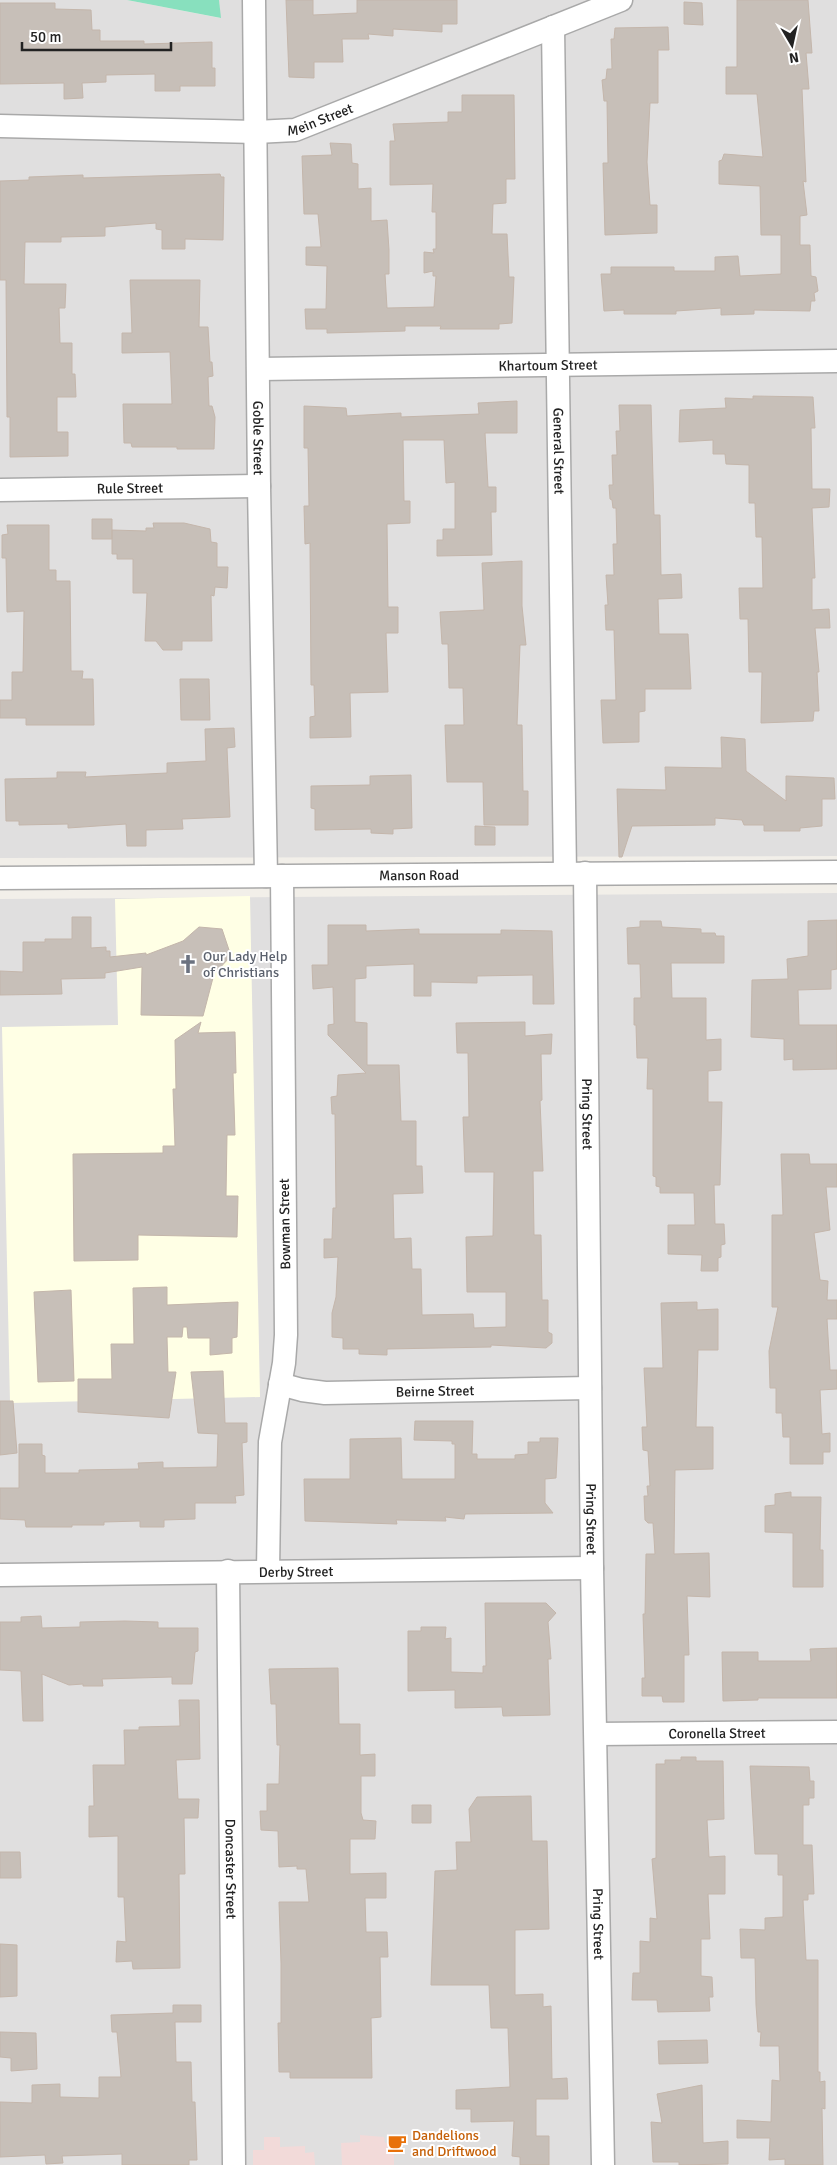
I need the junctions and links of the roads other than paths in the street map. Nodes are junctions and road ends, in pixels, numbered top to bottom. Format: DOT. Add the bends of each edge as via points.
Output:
graph roads {
  1 [pos="254,0"];
  2 [pos="621,0"];
  3 [pos="553,27"];
  4 [pos="0,126"];
  5 [pos="256,132"];
  6 [pos="837,361"];
  7 [pos="559,365"];
  8 [pos="259,369"];
  9 [pos="259,486"];
  10 [pos="0,490"];
  11 [pos="837,872"];
  12 [pos="575,873"];
  13 [pos="274,876"];
  14 [pos="0,878"];
  15 [pos="280,1384"];
  16 [pos="590,1388"];
  17 [pos="592,1568"];
  18 [pos="228,1571"];
  19 [pos="268,1571"];
  20 [pos="0,1575"];
  21 [pos="837,1732"];
  22 [pos="596,1734"];
  23 [pos="234,2165"];
  24 [pos="602,2165"];
  1 -- 5 [label="street, Goble Street"];
  2 -- 3 [label="street, Mein Street"];
  3 -- 5 [label="street, Mein Street" via="311,126"];
  3 -- 7 [label="street, General Street"];
  4 -- 5 [label="street, Mein Street"];
  5 -- 8 [label="street, Goble Street"];
  6 -- 7 [label="street, Khartoum Street"];
  7 -- 8 [label="street, Khartoum Street"];
  7 -- 12 [label="street, General Street"];
  8 -- 9 [label="street, Goble Street"];
  9 -- 10 [label="street, Rule Street"];
  9 -- 13 [label="street, Goble Street"];
  11 -- 12 [label="street, Manson Road"];
  12 -- 13 [label="street, Manson Road"];
  12 -- 16 [label="street, Pring Street"];
  13 -- 14 [label="street, Manson Road"];
  13 -- 15 [label="street, Bowman Street" via="286,1335"];
  15 -- 16 [label="street, Beirne Street" via="325,1392"];
  15 -- 19 [label="street, Bowman Street" via="270,1442"];
  16 -- 17 [label="street, Pring Street"];
  17 -- 19 [label="street, Derby Street"];
  17 -- 22 [label="street, Pring Street"];
  18 -- 19 [label="street, Derby Street"];
  18 -- 20 [label="street, Derby Street"];
  18 -- 23 [label="street, Doncaster Street"];
  21 -- 22 [label="street, Coronella Street"];
  22 -- 24 [label="street, Pring Street"];
}
